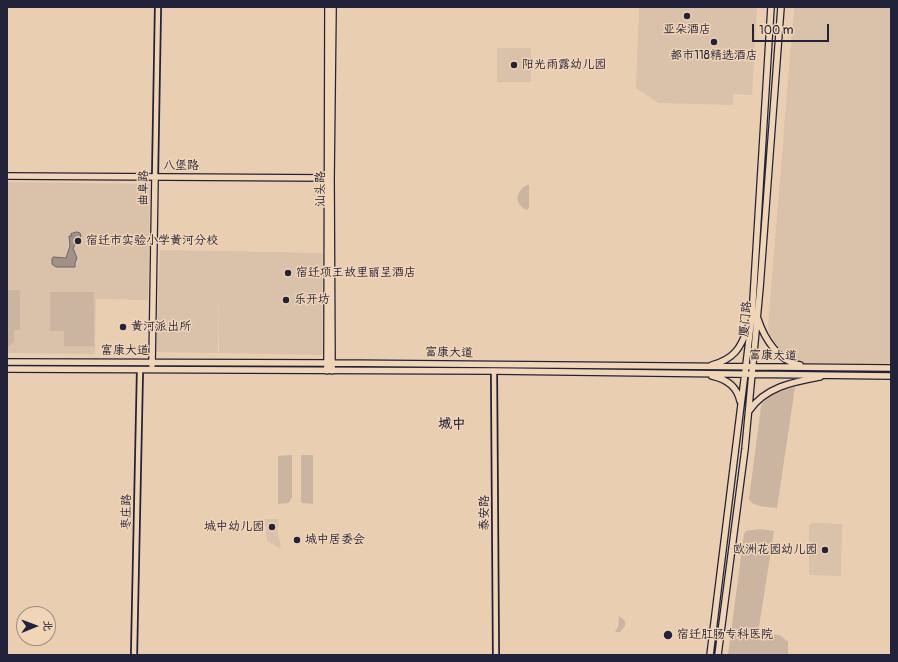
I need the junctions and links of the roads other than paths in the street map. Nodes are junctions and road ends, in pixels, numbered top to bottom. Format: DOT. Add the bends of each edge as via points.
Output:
graph roads {
  1 [pos="158,7"];
  2 [pos="328,7"];
  3 [pos="333,7"];
  4 [pos="772,7"];
  5 [pos="781,7"];
  6 [pos="7,176"];
  7 [pos="155,177"];
  8 [pos="329,178"];
  9 [pos="754,315"];
  10 [pos="7,362"];
  11 [pos="152,362"];
  12 [pos="330,363"];
  13 [pos="702,367"];
  14 [pos="746,367"];
  15 [pos="753,367"];
  16 [pos="832,368"];
  17 [pos="891,368"];
  18 [pos="7,369"];
  19 [pos="140,370"];
  20 [pos="152,370"];
  21 [pos="330,371"];
  22 [pos="494,372"];
  23 [pos="702,374"];
  24 [pos="745,374"];
  25 [pos="752,374"];
  26 [pos="832,375"];
  27 [pos="891,376"];
  28 [pos="741,408"];
  29 [pos="749,411"];
  30 [pos="134,655"];
  31 [pos="496,655"];
  32 [pos="710,655"];
  33 [pos="718,655"];
  1 -- 7 [label="street, 曲阜路"];
  2 -- 8 [label="street, 汕头路"];
  3 -- 8 [label="street, 汕头路"];
  4 -- 9 [label="street, 厦门路"];
  5 -- 9 [label="street, 厦门路"];
  6 -- 7 [label="street, 八堡路"];
  7 -- 8 [label="street, 八堡路"];
  7 -- 11 [label="street, 曲阜路"];
  8 -- 12 [label="street, 汕头路"];
  9 -- 13 [label="street" via="743,341 734,354 724,361"];
  9 -- 14 [label="street, 厦门路"];
  9 -- 15 [label="street, 厦门路"];
  9 -- 16 [label="street" via="770,343 790,363"];
  10 -- 11 [label="street, 富康大道"];
  11 -- 12 [label="street, 富康大道"];
  11 -- 20 [label="street, 曲阜路"];
  12 -- 13 [label="street, 富康大道"];
  12 -- 21 [label="street, 汕头路"];
  13 -- 14 [label="street, 富康大道"];
  14 -- 15 [label="street, 富康大道"];
  14 -- 24 [label="street, 厦门路"];
  15 -- 16 [label="street, 富康大道"];
  15 -- 25 [label="street, 厦门路"];
  16 -- 17 [label="street, 富康大道"];
  18 -- 19 [label="street, 富康大道"];
  19 -- 20 [label="street, 富康大道"];
  19 -- 30 [label="street, 枣庄路"];
  20 -- 21 [label="street, 富康大道"];
  21 -- 22 [label="street, 富康大道"];
  22 -- 23 [label="street, 富康大道"];
  22 -- 31 [label="street, 泰安路"];
  23 -- 24 [label="street, 富康大道"];
  23 -- 28 [label="street" via="729,382 739,395"];
  24 -- 25 [label="street, 富康大道"];
  24 -- 28 [label="street, 厦门路"];
  25 -- 26 [label="street, 富康大道"];
  25 -- 29 [label="street, 厦门路"];
  26 -- 27 [label="street, 富康大道"];
  26 -- 29 [label="street" via="776,389 761,397"];
  28 -- 32 [label="street, 厦门路"];
  29 -- 33 [label="street, 厦门路"];
}
